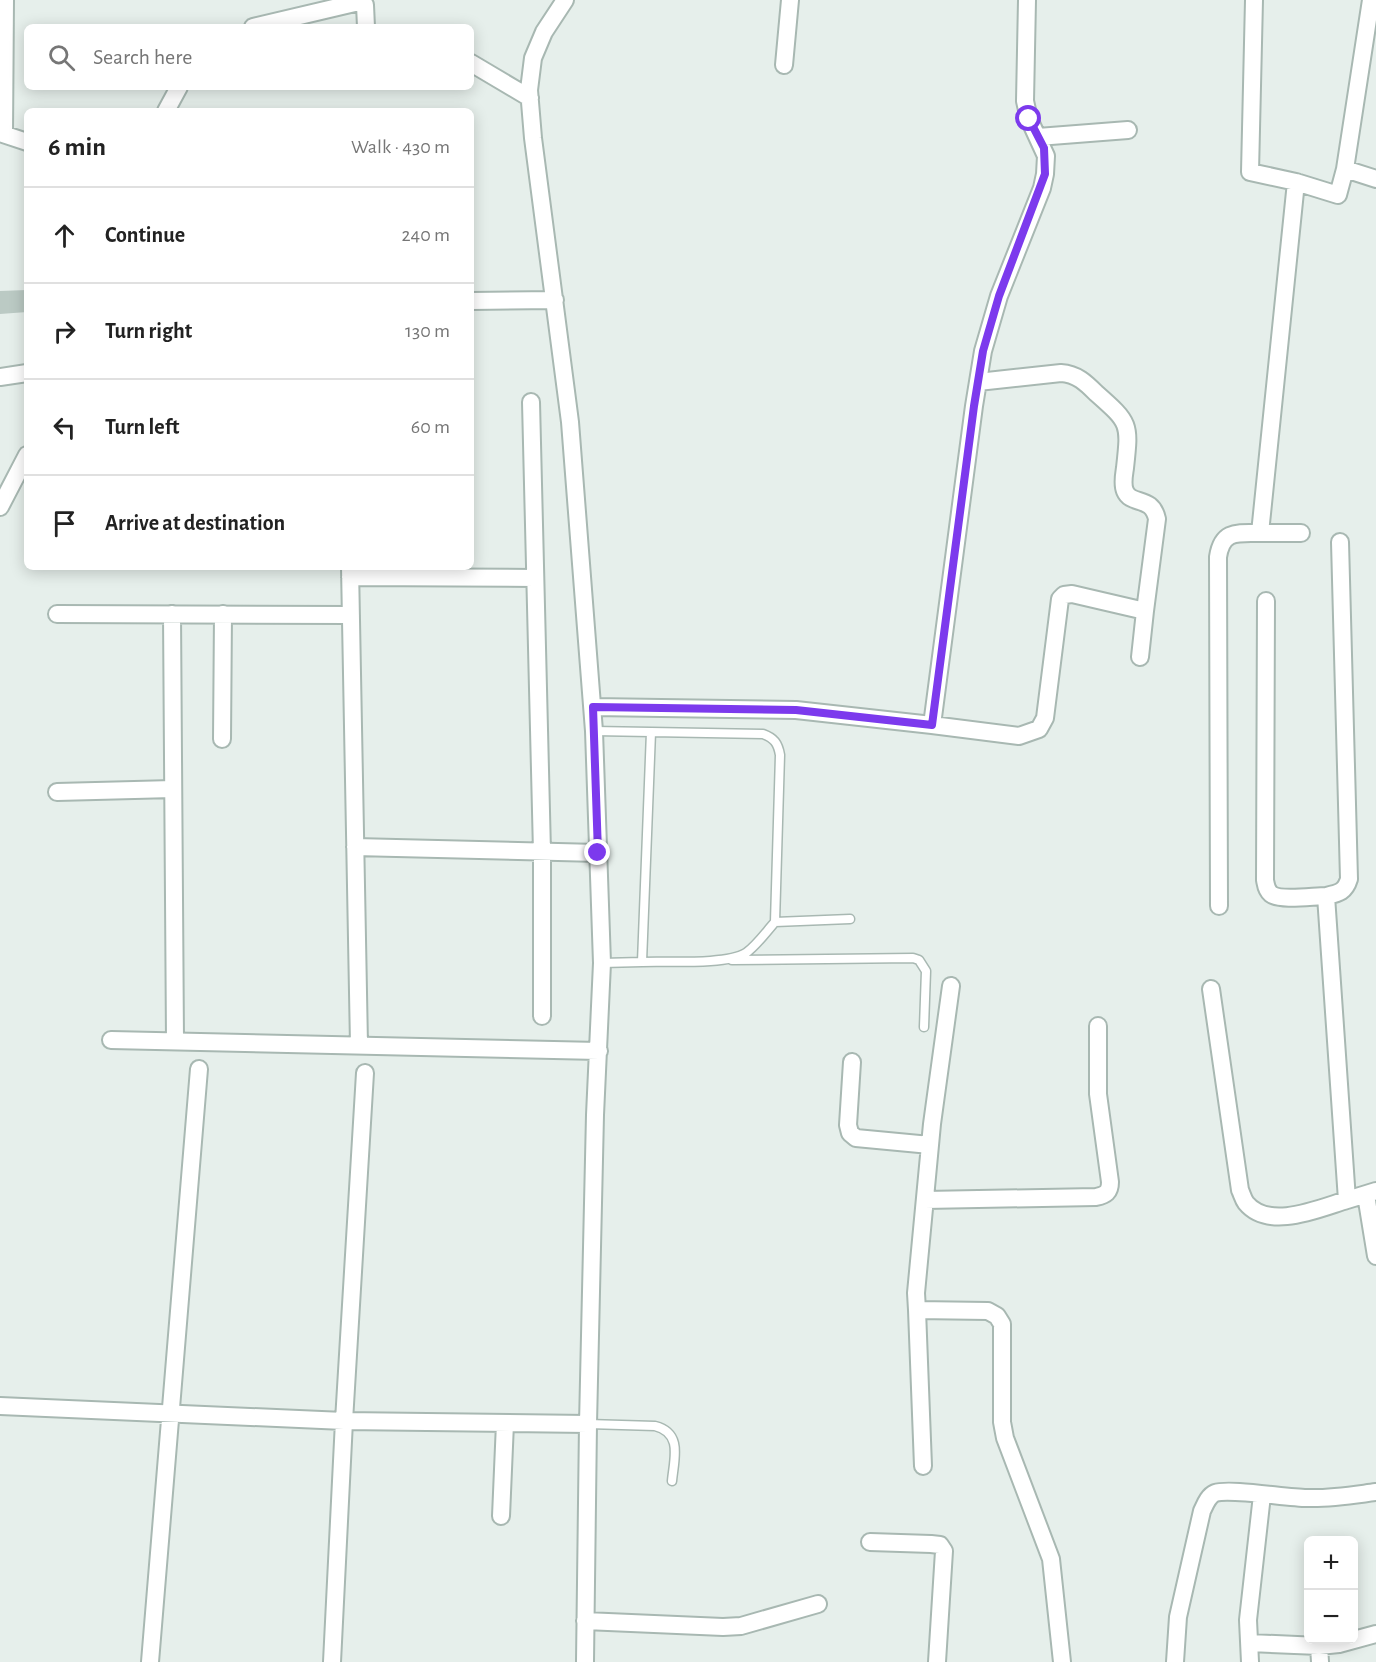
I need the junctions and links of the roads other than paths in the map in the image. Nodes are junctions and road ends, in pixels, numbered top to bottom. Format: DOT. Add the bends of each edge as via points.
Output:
graph roads {
  1 [pos="5,0"];
  2 [pos="565,0"];
  3 [pos="790,0"];
  4 [pos="1027,0"];
  5 [pos="1254,0"];
  6 [pos="1371,0"];
  7 [pos="266,24"];
  8 [pos="366,24"];
  9 [pos="784,64"];
  10 [pos="474,65"];
  11 [pos="176,90"];
  12 [pos="530,98"];
  13 [pos="168,108"];
  14 [pos="1128,130"];
  15 [pos="2,134"];
  16 [pos="1038,137"];
  17 [pos="24,141"];
  18 [pos="1345,169"];
  19 [pos="1376,178"];
  20 [pos="1296,182"];
  21 [pos="555,300"];
  22 [pos="474,301"];
  23 [pos="24,373"];
  24 [pos="0,377"];
  25 [pos="978,382"];
  26 [pos="531,402"];
  27 [pos="24,461"];
  28 [pos="0,507"];
  29 [pos="1260,533"];
  30 [pos="1301,534"];
  31 [pos="1340,542"];
  32 [pos="350,572"];
  33 [pos="535,578"];
  34 [pos="1266,601"];
  35 [pos="1145,611"];
  36 [pos="57,614"];
  37 [pos="172,614"];
  38 [pos="223,614"];
  39 [pos="351,615"];
  40 [pos="1140,657"];
  41 [pos="593,707"];
  42 [pos="932,725"];
  43 [pos="594,731"];
  44 [pos="651,732"];
  45 [pos="222,739"];
  46 [pos="173,789"];
  47 [pos="57,792"];
  48 [pos="355,847"];
  49 [pos="542,852"];
  50 [pos="598,853"];
  51 [pos="1326,896"];
  52 [pos="1219,906"];
  53 [pos="850,919"];
  54 [pos="774,922"];
  55 [pos="732,960"];
  56 [pos="642,962"];
  57 [pos="602,963"];
  58 [pos="951,986"];
  59 [pos="1211,989"];
  60 [pos="542,1016"];
  61 [pos="1098,1026"];
  62 [pos="924,1027"];
  63 [pos="111,1040"];
  64 [pos="175,1041"];
  65 [pos="359,1046"];
  66 [pos="599,1051"];
  67 [pos="852,1062"];
  68 [pos="199,1069"];
  69 [pos="365,1073"];
  70 [pos="930,1145"];
  71 [pos="1371,1193"];
  72 [pos="925,1200"];
  73 [pos="1347,1200"];
  74 [pos="1376,1256"];
  75 [pos="917,1310"];
  76 [pos="0,1406"];
  77 [pos="171,1413"];
  78 [pos="344,1420"];
  79 [pos="505,1423"];
  80 [pos="588,1424"];
  81 [pos="923,1466"];
  82 [pos="672,1482"];
  83 [pos="1376,1492"];
  84 [pos="1262,1495"];
  85 [pos="501,1516"];
  86 [pos="870,1542"];
  87 [pos="818,1604"];
  88 [pos="585,1621"];
  89 [pos="1376,1634"];
  90 [pos="1250,1643"];
  91 [pos="1319,1654"];
  92 [pos="150,1662"];
  93 [pos="332,1662"];
  94 [pos="585,1662"];
  95 [pos="937,1662"];
  96 [pos="1062,1662"];
  97 [pos="1175,1662"];
  98 [pos="1250,1662"];
  1 -- 15 [label="street"];
  2 -- 12 [label="street" via="533,58"];
  3 -- 9 [label="street"];
  4 -- 16 [label="street" via="1025,101"];
  5 -- 20 [label="street" via="1250,172"];
  6 -- 18 [label="street"];
  7 -- 8 [label="street" via="359,2 365,5"];
  10 -- 12 [label="street"];
  11 -- 13 [label="street"];
  12 -- 21 [label="street"];
  14 -- 16 [label="street"];
  15 -- 17 [label="street"];
  16 -- 25 [label="street" via="1046,156 1045,174 989,327"];
  18 -- 19 [label="street"];
  18 -- 20 [label="street" via="1338,195"];
  20 -- 29 [label="street"];
  21 -- 22 [label="street"];
  21 -- 41 [label="street" via="570,422"];
  23 -- 24 [label="street"];
  25 -- 35 [label="street" via="1069,374 1082,380 1122,415 1128,431 1125,492 1155,509 1157,519"];
  25 -- 42 [label="street"];
  26 -- 33 [label="street"];
  27 -- 28 [label="street"];
  29 -- 30 [label="street"];
  29 -- 52 [label="street" via="1238,533 1225,538 1218,557"];
  31 -- 51 [label="street" via="1349,879 1342,892"];
  32 -- 33 [label="street"];
  32 -- 39 [label="street"];
  33 -- 49 [label="street"];
  34 -- 51 [label="street" via="1265,880 1272,895 1282,898"];
  35 -- 40 [label="street"];
  35 -- 42 [label="street" via="1064,595 1058,606 1045,718 1039,729 1019,736"];
  36 -- 37 [label="street"];
  37 -- 38 [label="street"];
  37 -- 46 [label="street"];
  38 -- 39 [label="street"];
  38 -- 45 [label="street"];
  39 -- 48 [label="street"];
  41 -- 42 [label="street" via="796,710"];
  41 -- 43 [label="street"];
  43 -- 44 [label="lane"];
  43 -- 50 [label="street"];
  44 -- 54 [label="lane" via="763,734 778,744"];
  44 -- 56 [label="lane"];
  46 -- 47 [label="street"];
  46 -- 64 [label="street"];
  48 -- 49 [label="street"];
  48 -- 65 [label="street"];
  49 -- 50 [label="street"];
  49 -- 60 [label="street"];
  50 -- 57 [label="street"];
  51 -- 73 [label="street"];
  53 -- 54 [label="lane"];
  54 -- 55 [label="lane" via="745,954"];
  55 -- 56 [label="lane"];
  55 -- 62 [label="lane" via="920,960 926,971"];
  56 -- 57 [label="lane"];
  57 -- 66 [label="street"];
  58 -- 70 [label="street"];
  59 -- 73 [label="street" via="1240,1190 1245,1202 1257,1212 1279,1217"];
  61 -- 72 [label="street" via="1098,1094 1110,1182 1105,1195"];
  63 -- 64 [label="street"];
  64 -- 65 [label="street"];
  65 -- 66 [label="street"];
  66 -- 80 [label="street"];
  67 -- 70 [label="street" via="850,1133 856,1138"];
  68 -- 77 [label="street"];
  69 -- 78 [label="street"];
  70 -- 72 [label="street"];
  71 -- 73 [label="street"];
  71 -- 74 [label="street"];
  72 -- 75 [label="street"];
  75 -- 81 [label="street"];
  75 -- 96 [label="street" via="988,1311 1002,1324 1002,1422 1051,1558"];
  76 -- 77 [label="street"];
  77 -- 78 [label="street"];
  77 -- 92 [label="street"];
  78 -- 79 [label="street"];
  78 -- 93 [label="street"];
  79 -- 80 [label="street"];
  79 -- 85 [label="street"];
  80 -- 82 [label="lane" via="666,1429 674,1442"];
  80 -- 88 [label="street"];
  83 -- 84 [label="street" via="1332,1498"];
  84 -- 90 [label="street" via="1248,1620"];
  84 -- 97 [label="street" via="1227,1492 1207,1500 1179,1617"];
  86 -- 95 [label="street" via="940,1545 944,1551"];
  87 -- 88 [label="street" via="741,1626"];
  88 -- 94 [label="street"];
  89 -- 91 [label="street"];
  90 -- 91 [label="street"];
  90 -- 98 [label="street"];
}
